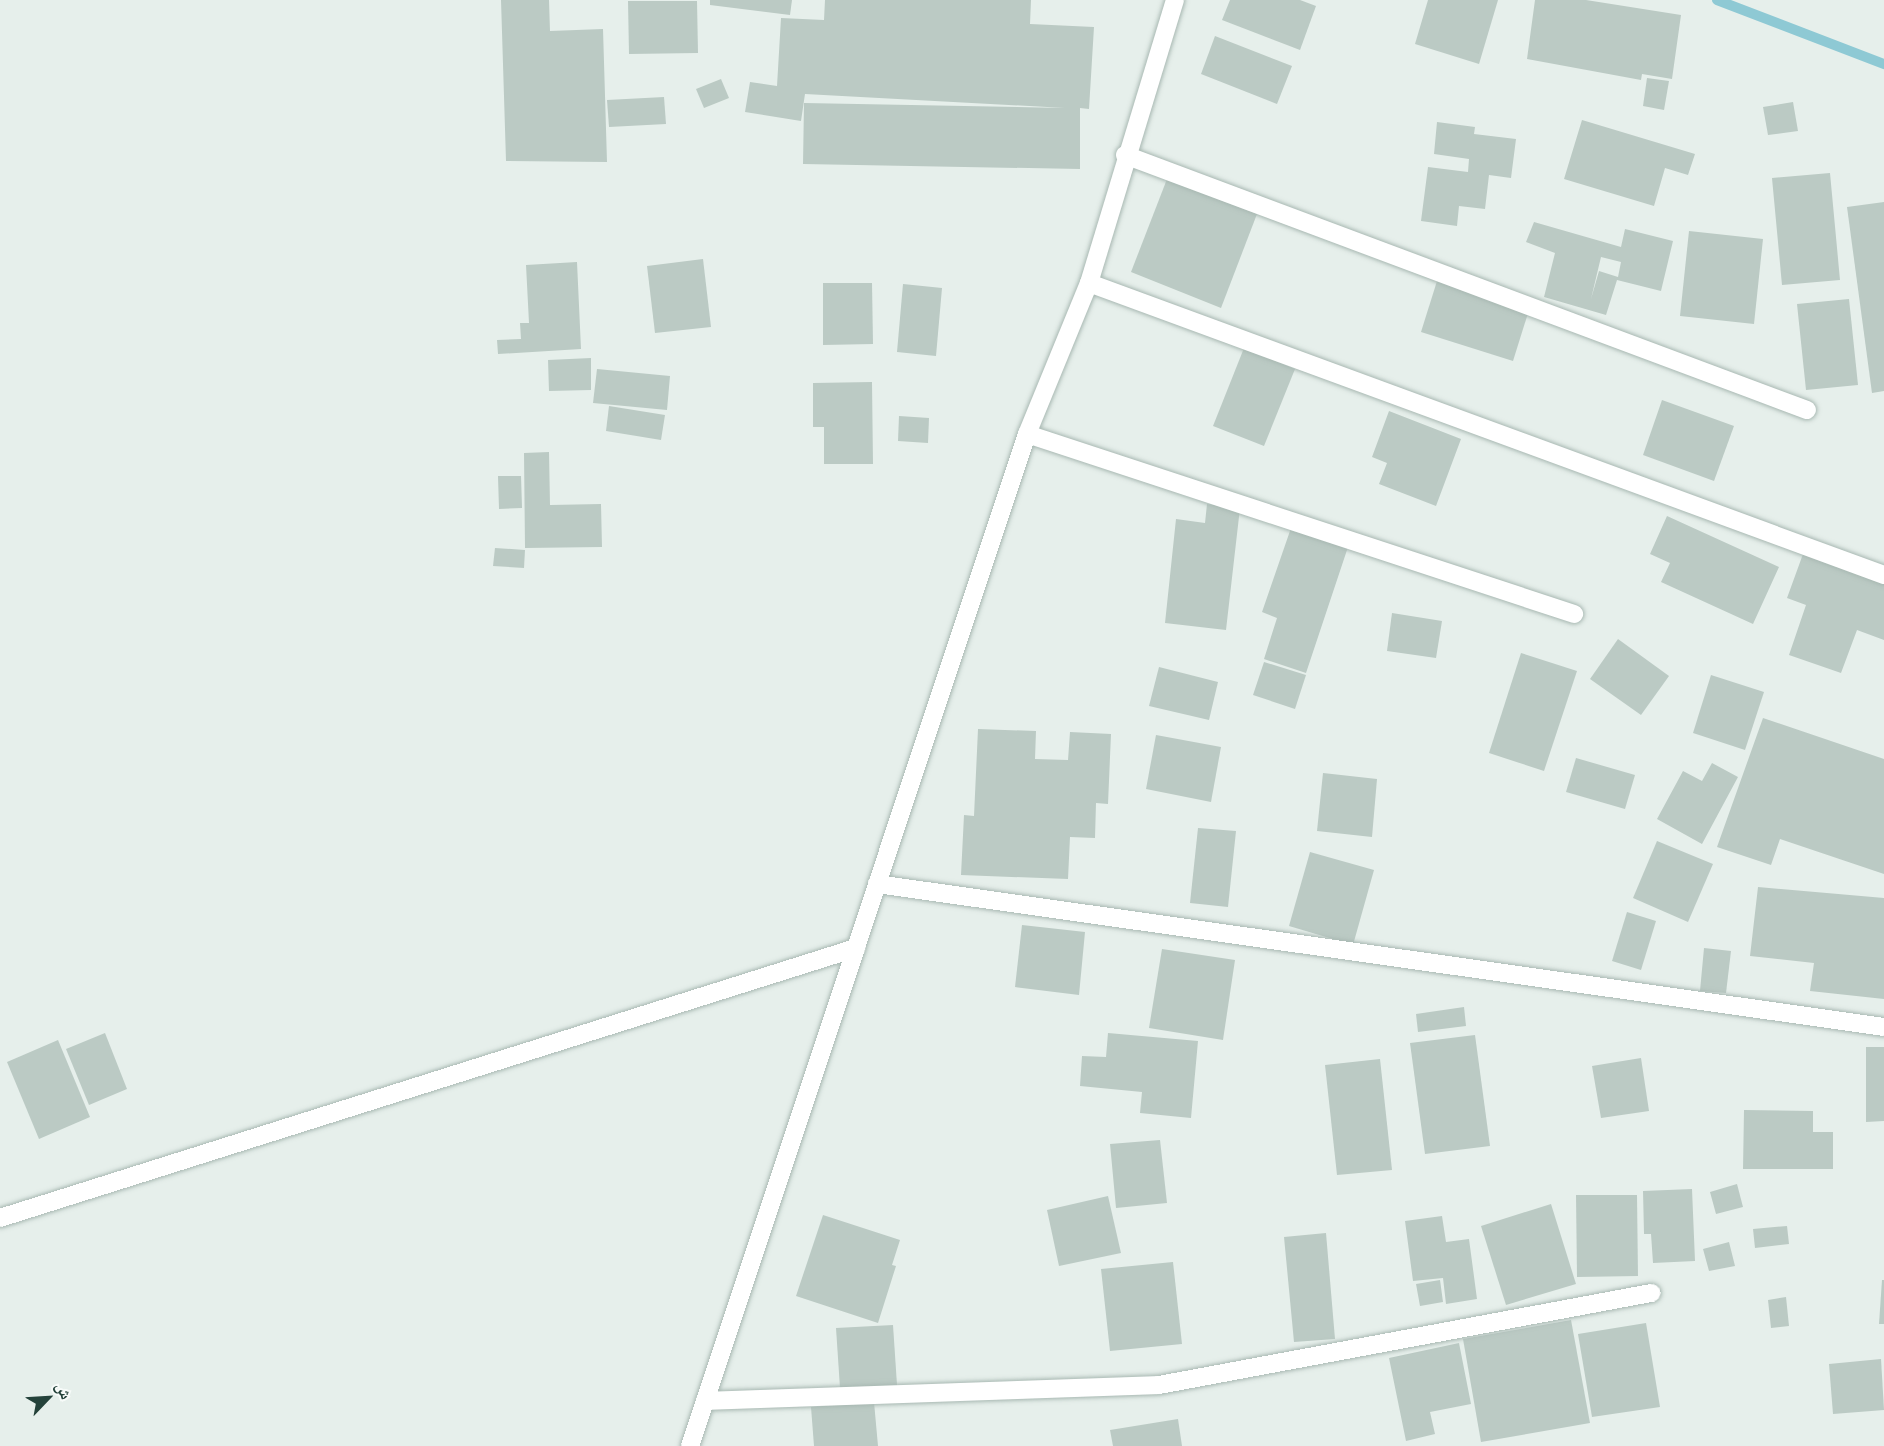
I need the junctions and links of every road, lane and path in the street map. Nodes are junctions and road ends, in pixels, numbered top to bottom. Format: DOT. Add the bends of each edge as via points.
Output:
graph roads {
  1 [pos="1175,0"];
  2 [pos="1125,155"];
  3 [pos="1089,283"];
  4 [pos="1807,410"];
  5 [pos="1027,434"];
  6 [pos="1884,575"];
  7 [pos="1574,614"];
  8 [pos="877,884"];
  9 [pos="856,948"];
  10 [pos="1884,1027"];
  11 [pos="0,1218"];
  12 [pos="1651,1293"];
  13 [pos="705,1401"];
  14 [pos="690,1446"];
  1 -- 2 [label="street"];
  2 -- 3 [label="street"];
  2 -- 4 [label="street"];
  3 -- 5 [label="street"];
  3 -- 6 [label="street"];
  5 -- 7 [label="street"];
  5 -- 8 [label="street"];
  8 -- 9 [label="street"];
  8 -- 10 [label="street"];
  9 -- 11 [label="street"];
  9 -- 13 [label="street"];
  12 -- 13 [label="street" via="1159,1385"];
  13 -- 14 [label="street"];
}
